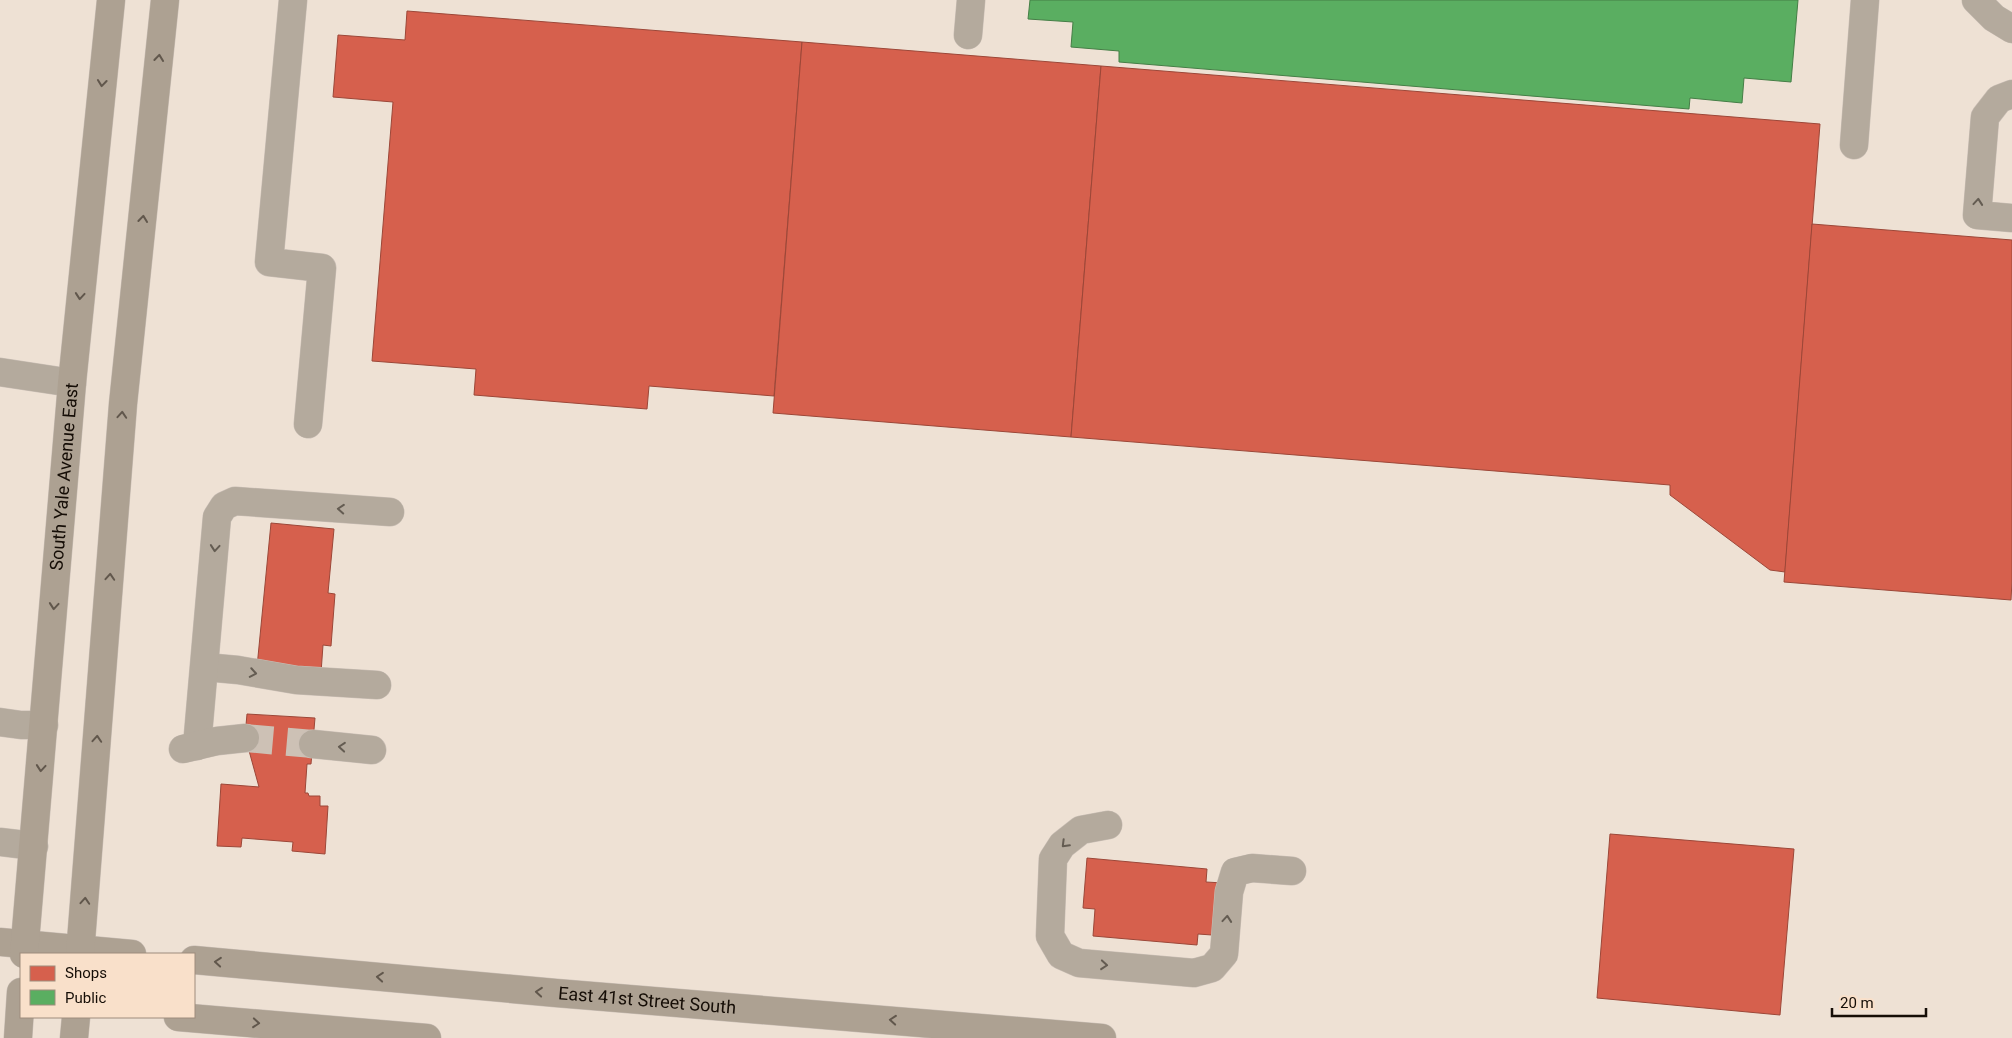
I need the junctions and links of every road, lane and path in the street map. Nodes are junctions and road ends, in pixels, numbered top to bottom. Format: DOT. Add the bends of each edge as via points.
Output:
graph roads {
  1 [pos="111,0"];
  2 [pos="165,0"];
  3 [pos="292,0"];
  4 [pos="971,0"];
  5 [pos="1865,0"];
  6 [pos="1976,0"];
  7 [pos="2012,29"];
  8 [pos="968,35"];
  9 [pos="2012,94"];
  10 [pos="1854,145"];
  11 [pos="2012,218"];
  12 [pos="0,372"];
  13 [pos="72,383"];
  14 [pos="308,424"];
  15 [pos="390,512"];
  16 [pos="204,667"];
  17 [pos="377,685"];
  18 [pos="0,722"];
  19 [pos="44,724"];
  20 [pos="244,738"];
  21 [pos="313,744"];
  22 [pos="372,750"];
  23 [pos="1108,825"];
  24 [pos="0,842"];
  25 [pos="34,846"];
  26 [pos="1292,871"];
  27 [pos="16,947"];
  28 [pos="80,952"];
  29 [pos="106,953"];
  30 [pos="195,960"];
  31 [pos="16,1000"];
  32 [pos="76,1018"];
  33 [pos="190,1018"];
  34 [pos="941,1031"];
  35 [pos="984,1033"];
  36 [pos="18,1038"];
  37 [pos="74,1038"];
  38 [pos="427,1038"];
  39 [pos="1102,1038"];
  1 -- 13 [label="main road, South Yale Avenue East, one-way"];
  28 -- 2 [label="main road, one-way" via="123,404"];
  3 -- 14 [label="street" via="269,262 322,268"];
  4 -- 8 [label="street"];
  5 -- 10 [label="street"];
  6 -- 7 [label="street" via="1994,18"];
  11 -- 9 [label="street, one-way" via="1977,216 1985,118 1999,99"];
  12 -- 13 [label="street"];
  13 -- 19 [label="main road, South Yale Avenue East, one-way"];
  15 -- 16 [label="street, one-way" via="235,501 224,506 217,516"];
  16 -- 17 [label="street, one-way" via="296,680"];
  16 -- 20 [label="street" via="190,747"];
  18 -- 19 [label="street"];
  19 -- 25 [label="main road, South Yale Avenue East, one-way"];
  22 -- 21 [label="street, one-way"];
  23 -- 26 [label="street, one-way" via="1080,830 1062,845 1053,859 1050,936 1061,955 1079,963 1194,973 1212,968 1224,954 1229,892 1236,872 1252,868"];
  24 -- 25 [label="street"];
  25 -- 27 [label="main road, South Yale Avenue East"];
  27 -- 28 [label="main road"];
  28 -- 29 [label="main road"];
  34 -- 30 [label="main road, East 41st Street South, one-way"];
  31 -- 36 [label="main road"];
  32 -- 37 [label="main road"];
  33 -- 38 [label="main road, one-way"];
  34 -- 35 [label="main road, East 41st Street South"];
  35 -- 39 [label="main road, East 41st Street South"];
}
